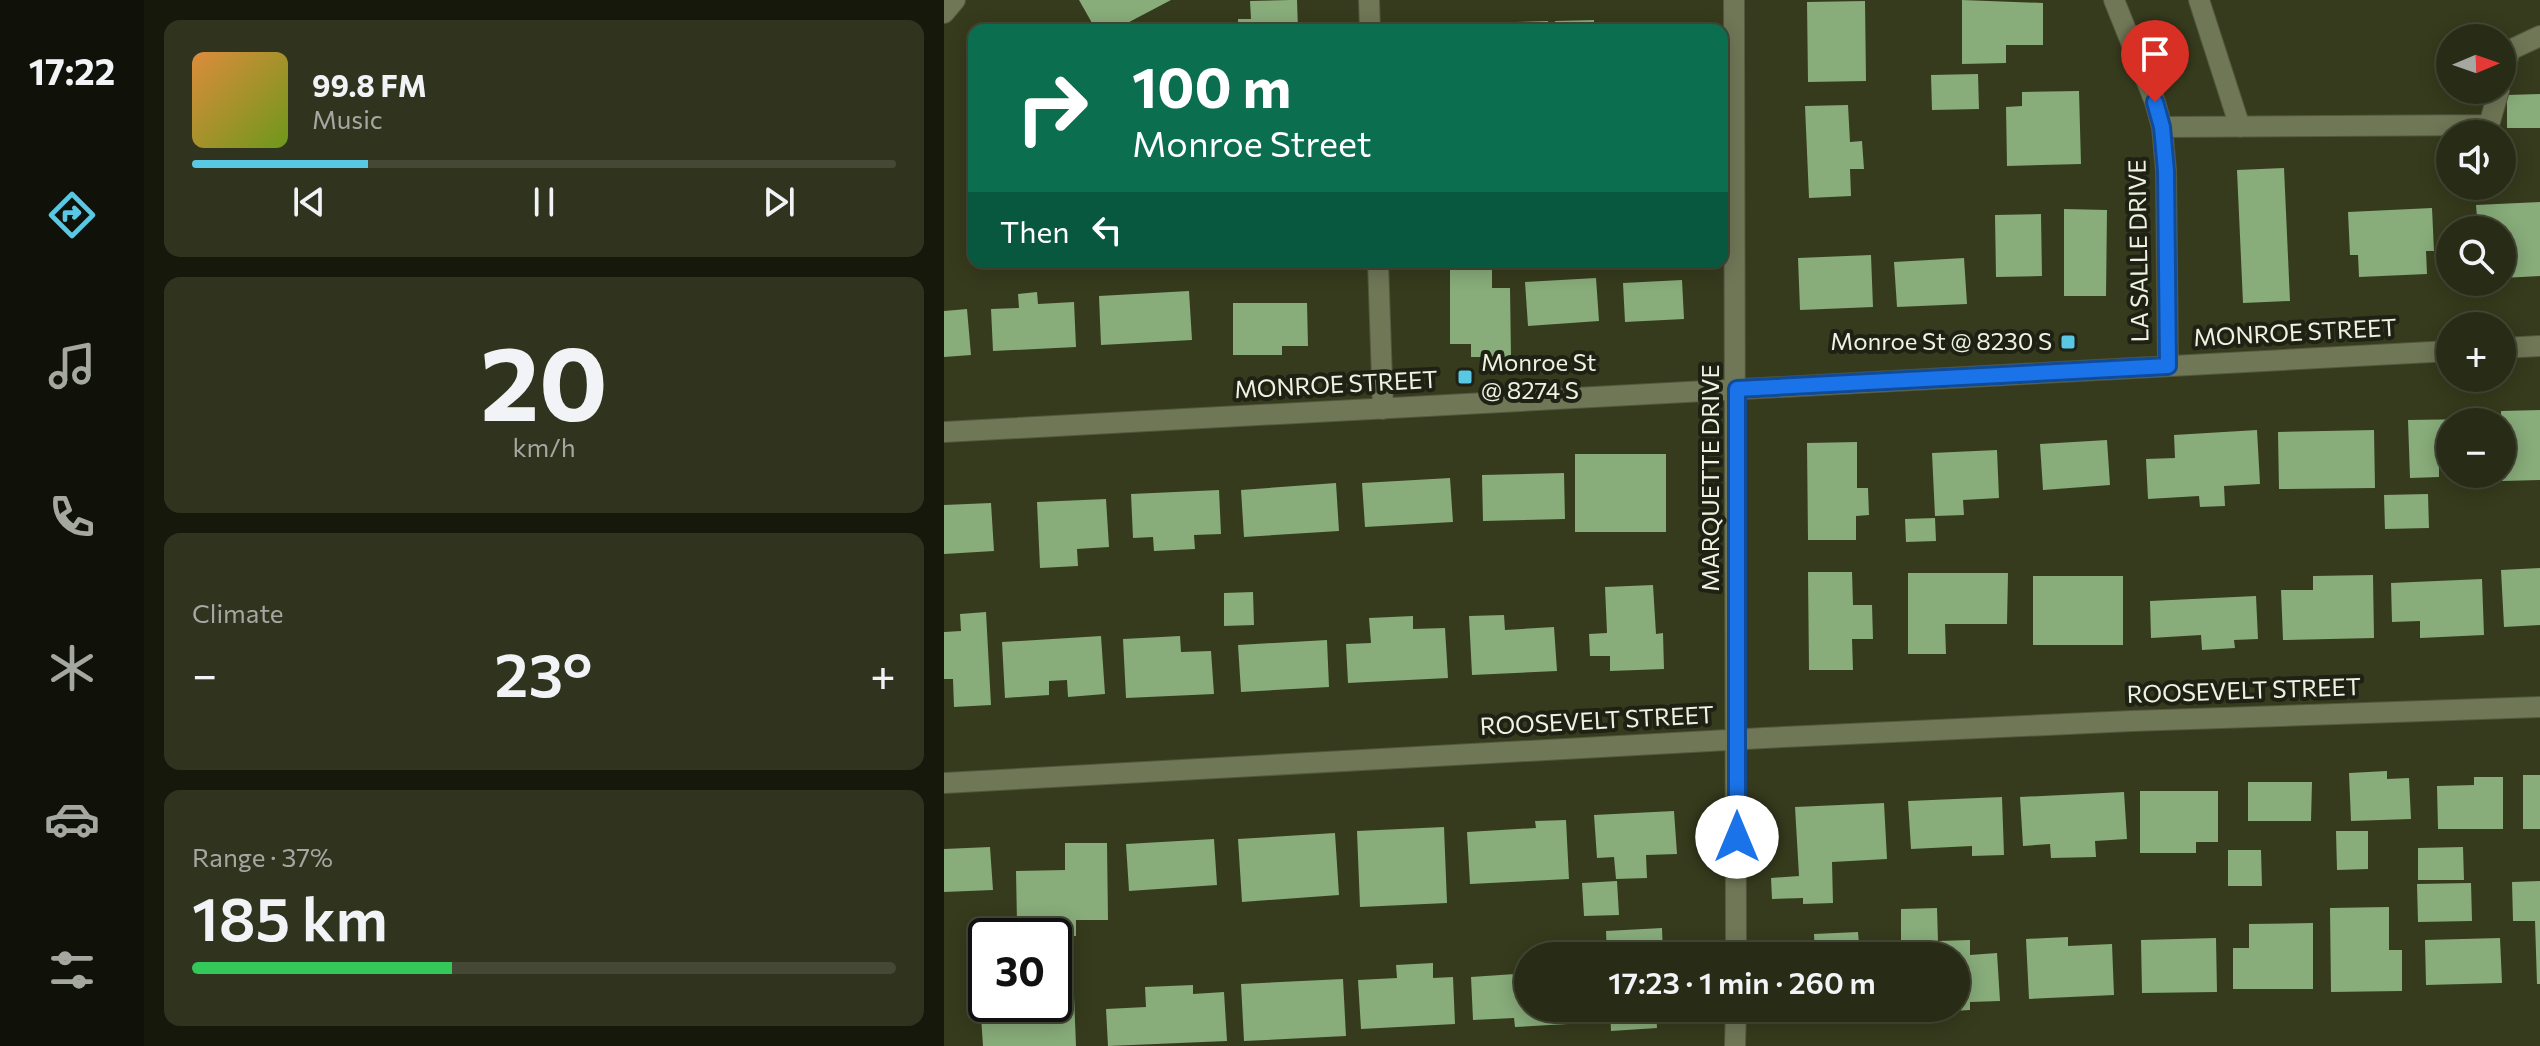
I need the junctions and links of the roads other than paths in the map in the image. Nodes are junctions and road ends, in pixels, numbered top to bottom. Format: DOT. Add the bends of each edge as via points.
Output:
graph roads {
  1 [pos="955,0"];
  2 [pos="1369,0"];
  3 [pos="1734,0"];
  4 [pos="2114,0"];
  5 [pos="2199,0"];
  6 [pos="944,13"];
  7 [pos="1370,24"];
  8 [pos="2540,36"];
  9 [pos="2516,47"];
  10 [pos="2495,104"];
  11 [pos="2162,127"];
  12 [pos="2240,127"];
  13 [pos="1378,268"];
  14 [pos="2540,346"];
  15 [pos="2516,347"];
  16 [pos="2436,352"];
  17 [pos="2168,366"];
  18 [pos="1737,389"];
  19 [pos="1383,409"];
  20 [pos="944,432"];
  21 [pos="2540,707"];
  22 [pos="1737,739"];
  23 [pos="944,783"];
  24 [pos="1736,942"];
  25 [pos="1736,1022"];
  26 [pos="1735,1046"];
  1 -- 6 [label="street"];
  2 -- 7 [label="street"];
  3 -- 18 [label="street, MARQUETTE DRIVE"];
  4 -- 11 [label="street, LA SALLE DRIVE"];
  5 -- 12 [label="street"];
  8 -- 9 [label="street"];
  10 -- 12 [label="street" via="2489,125"];
  11 -- 12 [label="street"];
  11 -- 17 [label="street, LA SALLE DRIVE"];
  13 -- 19 [label="street"];
  14 -- 15 [label="street"];
  16 -- 17 [label="street, MONROE STREET"];
  17 -- 18 [label="street, MONROE STREET"];
  18 -- 19 [label="street, MONROE STREET"];
  18 -- 22 [label="street, MARQUETTE DRIVE"];
  19 -- 20 [label="street, MONROE STREET"];
  21 -- 22 [label="street, ROOSEVELT STREET"];
  22 -- 23 [label="street, ROOSEVELT STREET"];
  22 -- 24 [label="street, MARQUETTE DRIVE"];
  25 -- 26 [label="street"];
}
